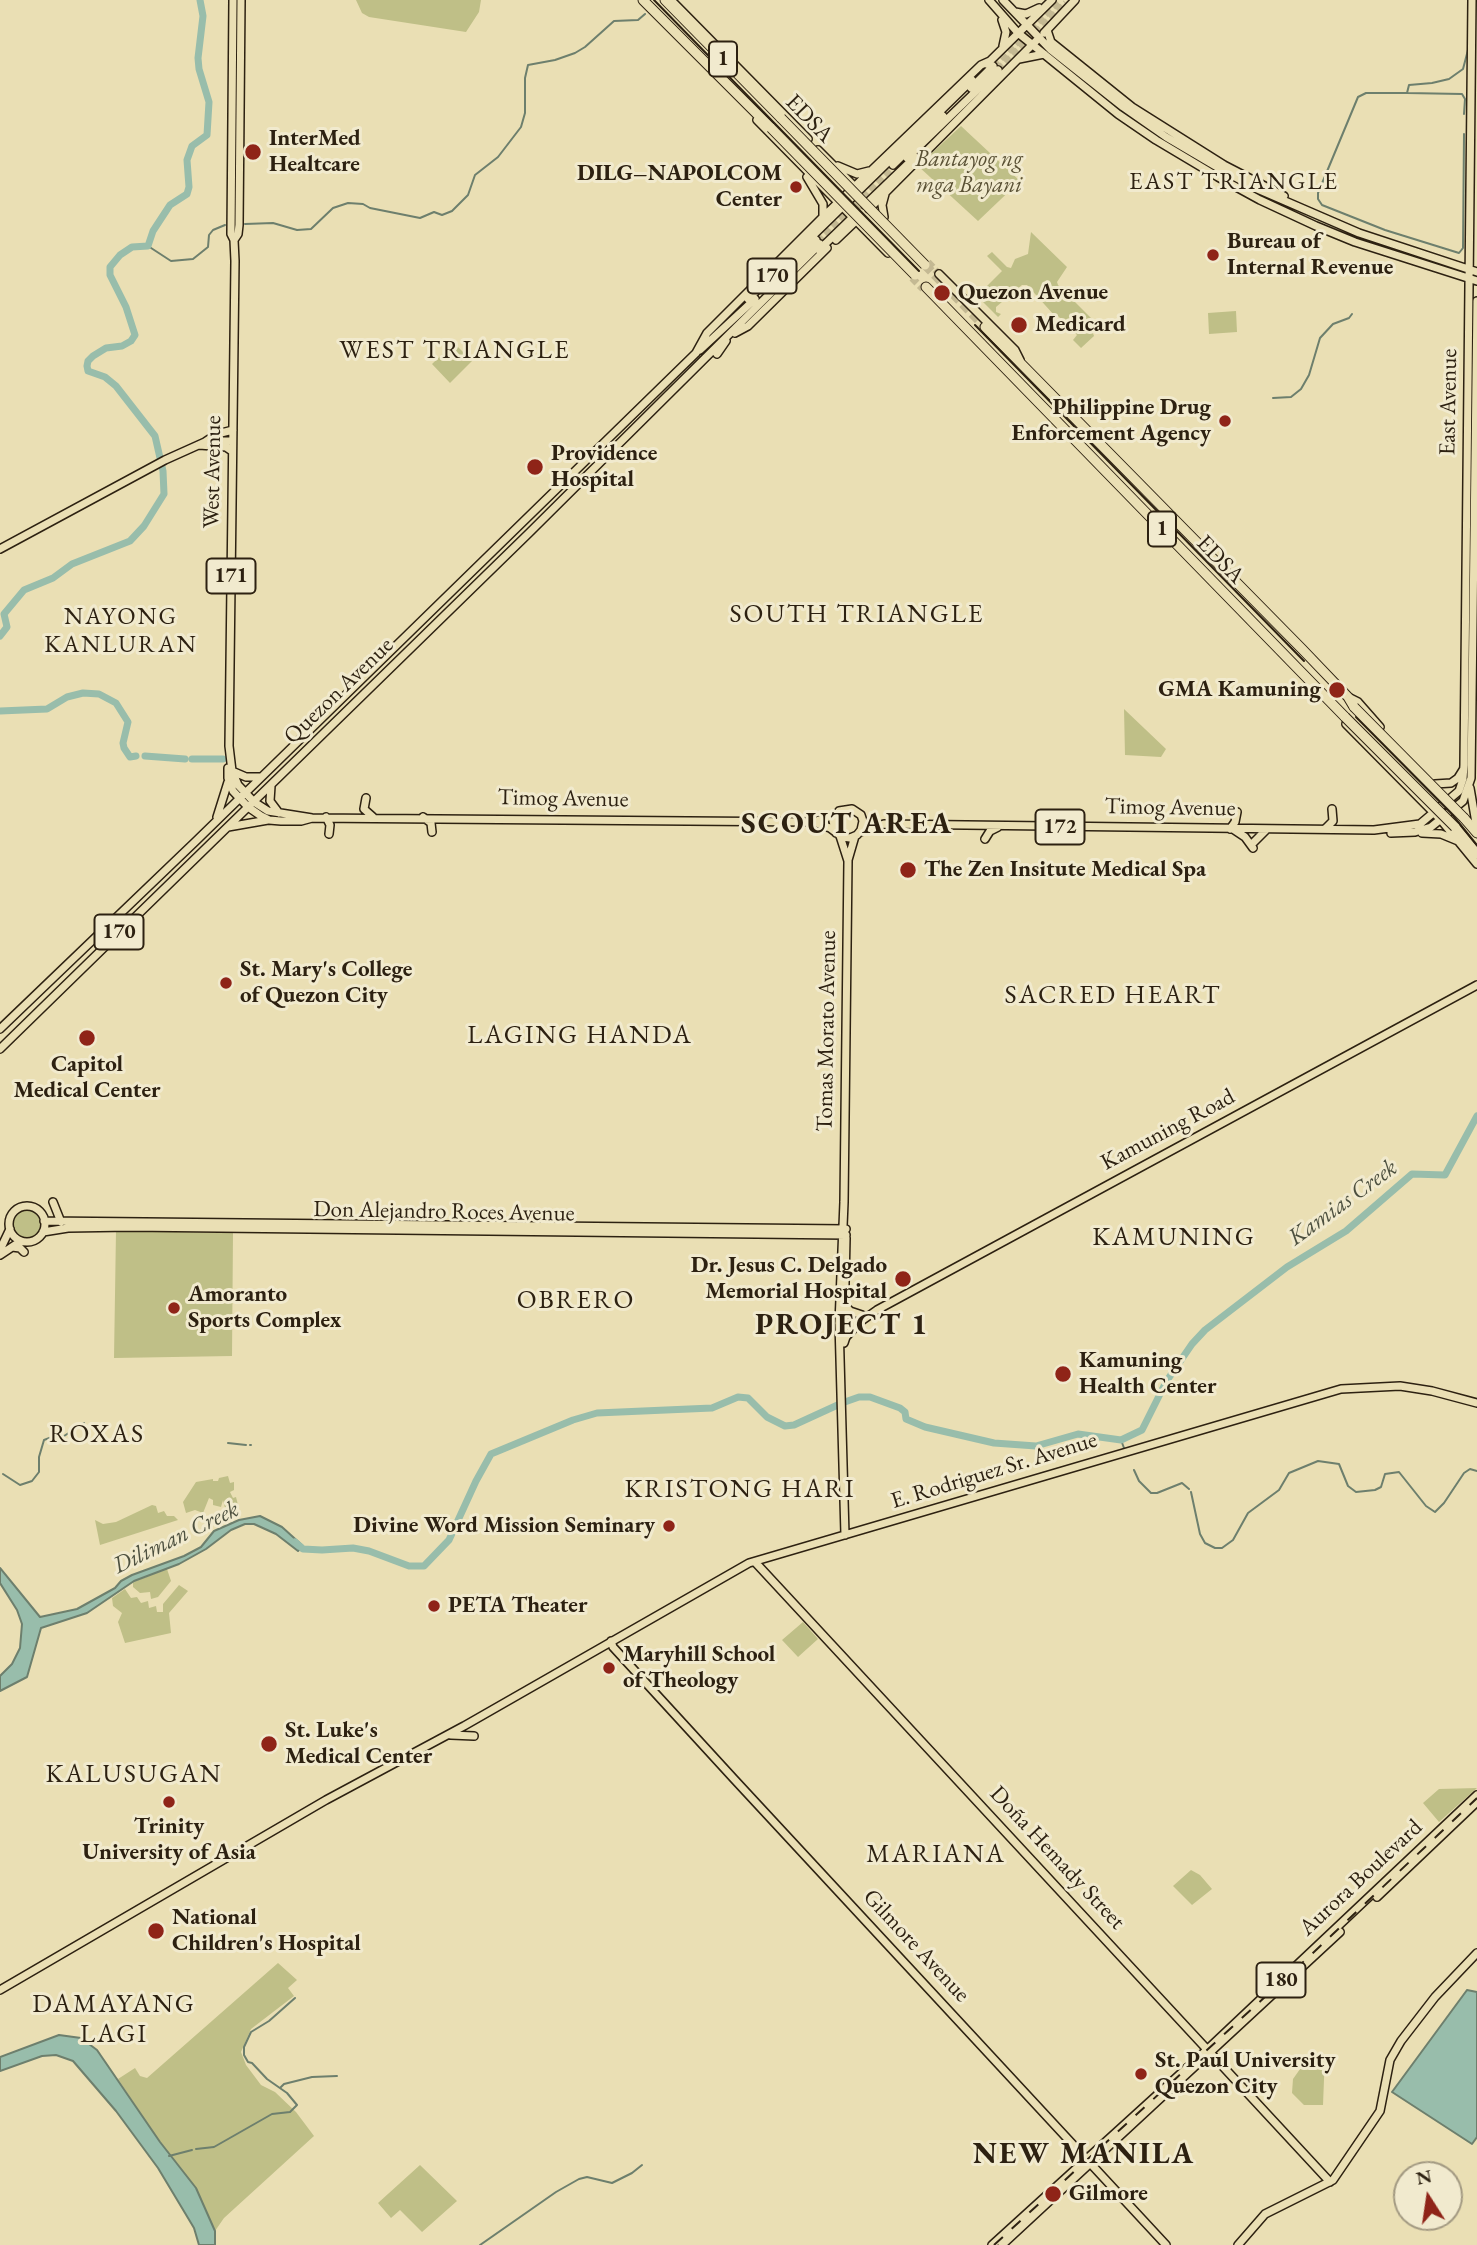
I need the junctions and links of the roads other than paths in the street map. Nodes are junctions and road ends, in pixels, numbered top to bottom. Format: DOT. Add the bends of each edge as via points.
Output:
graph roads {
  1 [pos="233,0"];
  2 [pos="241,0"];
  3 [pos="643,0"];
  4 [pos="665,0"];
  5 [pos="671,0"];
  6 [pos="989,0"];
  7 [pos="1003,0"];
  8 [pos="1050,0"];
  9 [pos="1075,0"];
  10 [pos="1472,0"];
  11 [pos="1009,7"];
  12 [pos="1000,13"];
  13 [pos="1026,25"];
  14 [pos="1047,30"];
  15 [pos="1018,33"];
  16 [pos="1036,41"];
  17 [pos="1003,48"];
  18 [pos="1044,54"];
  19 [pos="1016,62"];
  20 [pos="707,65"];
  21 [pos="994,65"];
  22 [pos="1007,70"];
  23 [pos="803,134"];
  24 [pos="815,146"];
  25 [pos="788,153"];
  26 [pos="831,162"];
  27 [pos="797,163"];
  28 [pos="895,167"];
  29 [pos="804,170"];
  30 [pos="873,170"];
  31 [pos="857,189"];
  32 [pos="885,193"];
  33 [pos="840,205"];
  34 [pos="869,206"];
  35 [pos="823,217"];
  36 [pos="884,217"];
  37 [pos="855,219"];
  38 [pos="867,233"];
  39 [pos="839,237"];
  40 [pos="234,240"];
  41 [pos="1390,244"];
  42 [pos="915,249"];
  43 [pos="1387,252"];
  44 [pos="927,264"];
  45 [pos="902,267"];
  46 [pos="1473,273"];
  47 [pos="939,274"];
  48 [pos="913,276"];
  49 [pos="925,288"];
  50 [pos="1477,301"];
  51 [pos="985,327"];
  52 [pos="735,333"];
  53 [pos="726,341"];
  54 [pos="700,347"];
  55 [pos="987,349"];
  56 [pos="717,354"];
  57 [pos="704,359"];
  58 [pos="1022,363"];
  59 [pos="233,435"];
  60 [pos="202,444"];
  61 [pos="232,451"];
  62 [pos="1473,482"];
  63 [pos="0,549"];
  64 [pos="397,644"];
  65 [pos="406,652"];
  66 [pos="388,653"];
  67 [pos="397,660"];
  68 [pos="1349,697"];
  69 [pos="1337,708"];
  70 [pos="230,764"];
  71 [pos="1464,765"];
  72 [pos="1417,766"];
  73 [pos="261,776"];
  74 [pos="1401,780"];
  75 [pos="1470,782"];
  76 [pos="272,783"];
  77 [pos="1435,784"];
  78 [pos="242,796"];
  79 [pos="366,798"];
  80 [pos="1419,798"];
  81 [pos="1454,803"];
  82 [pos="251,804"];
  83 [pos="1332,809"];
  84 [pos="1237,812"];
  85 [pos="1435,813"];
  86 [pos="279,814"];
  87 [pos="835,816"];
  88 [pos="326,817"];
  89 [pos="373,817"];
  90 [pos="423,817"];
  91 [pos="862,817"];
  92 [pos="312,818"];
  93 [pos="269,820"];
  94 [pos="1441,820"];
  95 [pos="813,822"];
  96 [pos="1422,823"];
  97 [pos="213,824"];
  98 [pos="881,824"];
  99 [pos="1002,825"];
  100 [pos="227,827"];
  101 [pos="1231,828"];
  102 [pos="1267,829"];
  103 [pos="1325,829"];
  104 [pos="1374,830"];
  105 [pos="1477,830"];
  106 [pos="432,832"];
  107 [pos="1415,832"];
  108 [pos="329,834"];
  109 [pos="838,834"];
  110 [pos="858,834"];
  111 [pos="985,839"];
  112 [pos="1463,845"];
  113 [pos="1477,854"];
  114 [pos="848,861"];
  115 [pos="1477,864"];
  116 [pos="79,952"];
  117 [pos="88,963"];
  118 [pos="1477,985"];
  119 [pos="14,1014"];
  120 [pos="25,1025"];
  121 [pos="1,1028"];
  122 [pos="12,1038"];
  123 [pos="0,1049"];
  124 [pos="53,1202"];
  125 [pos="44,1222"];
  126 [pos="61,1222"];
  127 [pos="10,1229"];
  128 [pos="753,1231"];
  129 [pos="43,1232"];
  130 [pos="844,1232"];
  131 [pos="828,1234"];
  132 [pos="21,1241"];
  133 [pos="12,1247"];
  134 [pos="841,1247"];
  135 [pos="0,1252"];
  136 [pos="24,1252"];
  137 [pos="844,1304"];
  138 [pos="861,1319"];
  139 [pos="842,1324"];
  140 [pos="844,1343"];
  141 [pos="842,1385"];
  142 [pos="1477,1403"];
  143 [pos="845,1535"];
  144 [pos="755,1562"];
  145 [pos="611,1641"];
  146 [pos="447,1735"];
  147 [pos="474,1737"];
  148 [pos="1477,1795"];
  149 [pos="1477,1802"];
  150 [pos="1477,1953"];
  151 [pos="0,1990"];
  152 [pos="1209,2051"];
  153 [pos="1089,2161"];
  154 [pos="1330,2182"];
  155 [pos="992,2245"];
  156 [pos="1002,2245"];
  157 [pos="1166,2245"];
  158 [pos="1238,2245"];
  1 -- 40 [label="main road, West Avenue / 171"];
  2 -- 40 [label="main road, West Avenue / 171" via="239,225"];
  3 -- 20 [label="highway, EDSA / 1"];
  4 -- 44 [label="highway, EDSA / 1, bridge"];
  5 -- 23 [label="main road, EDSA / 1"];
  6 -- 12 [label="main road"];
  7 -- 11 [label="main road"];
  8 -- 11 [label="main road" via="1026,14"];
  8 -- 13 [label="main road, Quezon Avenue / 170"];
  9 -- 14 [label="main road"];
  10 -- 46 [label="main road, East Avenue"];
  11 -- 13 [label="main road"];
  12 -- 15 [label="main road"];
  12 -- 17 [label="main road" via="1006,30"];
  13 -- 15 [label="main road, Quezon Avenue / 170"];
  13 -- 16 [label="main road"];
  14 -- 16 [label="main road"];
  14 -- 46 [label="main road" via="1051,42 1118,97 1224,165 1343,222"];
  15 -- 16 [label="main road"];
  15 -- 17 [label="main road, Quezon Avenue / 170"];
  16 -- 18 [label="main road"];
  16 -- 19 [label="main road"];
  16 -- 41 [label="main road" via="1129,111 1222,170 1315,215"];
  17 -- 21 [label="main road, Quezon Avenue / 170"];
  18 -- 19 [label="main road"];
  18 -- 43 [label="main road" via="1118,114 1239,189 1316,226"];
  19 -- 22 [label="main road"];
  20 -- 25 [label="main road, EDSA / 1"];
  20 -- 48 [label="highway, EDSA / 1, bridge"];
  21 -- 28 [label="main road, Quezon Avenue / 170"];
  21 -- 30 [label="main road, Quezon Avenue / 170" via="981,65"];
  21 -- 31 [label="main road, Quezon Avenue / 170" via="984,69"];
  22 -- 32 [label="main road"];
  22 -- 34 [label="main road"];
  23 -- 24 [label="main road, EDSA / 1"];
  23 -- 25 [label="main road"];
  24 -- 26 [label="main road, EDSA / 1"];
  24 -- 27 [label="main road" via="803,149"];
  25 -- 27 [label="main road, EDSA / 1"];
  26 -- 30 [label="main road" via="857,174"];
  26 -- 31 [label="main road, EDSA / 1"];
  27 -- 29 [label="main road, EDSA / 1"];
  29 -- 33 [label="main road, EDSA / 1"];
  29 -- 35 [label="main road" via="823,204"];
  30 -- 31 [label="main road, Quezon Avenue / 170"];
  31 -- 33 [label="main road, Quezon Avenue / 170"];
  31 -- 34 [label="main road, EDSA / 1"];
  32 -- 34 [label="main road"];
  32 -- 36 [label="main road"];
  33 -- 34 [label="main road"];
  33 -- 35 [label="main road, Quezon Avenue / 170"];
  33 -- 37 [label="main road, EDSA / 1"];
  33 -- 54 [label="main road, Quezon Avenue / 170"];
  34 -- 36 [label="main road, EDSA / 1"];
  34 -- 42 [label="main road"];
  35 -- 54 [label="main road, Quezon Avenue / 170" via="707,333"];
  36 -- 42 [label="main road, EDSA / 1"];
  37 -- 38 [label="main road, EDSA / 1"];
  37 -- 39 [label="main road, 170"];
  37 -- 52 [label="main road, Quezon Avenue / 170"];
  38 -- 39 [label="main road"];
  38 -- 45 [label="main road, EDSA / 1"];
  39 -- 52 [label="main road, 170" via="748,326"];
  40 -- 59 [label="main road, West Avenue / 171"];
  41 -- 43 [label="main road"];
  41 -- 46 [label="main road"];
  42 -- 44 [label="main road, EDSA / 1"];
  42 -- 45 [label="main road" via="905,255"];
  43 -- 46 [label="main road"];
  45 -- 48 [label="main road, EDSA / 1"];
  46 -- 62 [label="main road, East Avenue"];
  47 -- 58 [label="main road, EDSA / 1" via="1015,350"];
  49 -- 55 [label="highway, EDSA / 1"];
  49 -- 55 [label="main road, EDSA / 1" via="972,340"];
  50 -- 62 [label="main road, East Avenue"];
  51 -- 58 [label="highway, EDSA / 1"];
  52 -- 53 [label="main road, Quezon Avenue / 170"];
  53 -- 56 [label="main road"];
  53 -- 57 [label="main road, Quezon Avenue / 170"];
  54 -- 57 [label="main road, Quezon Avenue / 170" via="818,242"];
  54 -- 64 [label="main road, Quezon Avenue / 170"];
  55 -- 69 [label="highway, EDSA / 1"];
  57 -- 65 [label="main road, Quezon Avenue / 170"];
  58 -- 68 [label="highway, EDSA / 1"];
  59 -- 60 [label="main road"];
  59 -- 60 [label="main road" via="225,431"];
  59 -- 61 [label="main road, West Avenue / 171"];
  60 -- 61 [label="main road"];
  60 -- 63 [label="main road"];
  61 -- 70 [label="main road, West Avenue / 171"];
  62 -- 71 [label="main road, East Avenue"];
  62 -- 75 [label="main road, East Avenue"];
  64 -- 65 [label="main road"];
  64 -- 66 [label="main road, Quezon Avenue / 170"];
  65 -- 67 [label="main road, Quezon Avenue / 170"];
  66 -- 67 [label="main road" via="396,654"];
  66 -- 73 [label="main road, Quezon Avenue / 170"];
  67 -- 76 [label="main road, Quezon Avenue / 170"];
  68 -- 72 [label="main road, EDSA"];
  68 -- 105 [label="highway, EDSA / 1, bridge"];
  69 -- 74 [label="main road, EDSA"];
  69 -- 113 [label="highway, EDSA / 1, bridge"];
  70 -- 73 [label="main road" via="246,777"];
  70 -- 78 [label="main road" via="233,791"];
  70 -- 97 [label="main road, West Avenue"];
  71 -- 77 [label="main road" via="1455,781"];
  71 -- 81 [label="main road, East Avenue" via="1463,791"];
  72 -- 74 [label="main road"];
  72 -- 77 [label="main road, EDSA"];
  73 -- 78 [label="main road, Quezon Avenue / 170"];
  74 -- 80 [label="main road, EDSA"];
  75 -- 81 [label="main road, East Avenue" via="1464,799"];
  75 -- 105 [label="main road"];
  76 -- 82 [label="main road, Quezon Avenue / 170"];
  76 -- 86 [label="main road" via="270,801"];
  77 -- 81 [label="main road, EDSA"];
  78 -- 82 [label="main road"];
  78 -- 97 [label="main road, Quezon Avenue / 170"];
  79 -- 89 [label="main road" via="364,809"];
  80 -- 85 [label="main road, EDSA"];
  80 -- 96 [label="main road" via="1424,810"];
  81 -- 85 [label="main road, Timog Avenue"];
  81 -- 94 [label="main road, Timog Avenue"];
  81 -- 105 [label="main road, EDSA"];
  82 -- 86 [label="main road, Timog Avenue / 172"];
  82 -- 93 [label="main road"];
  82 -- 100 [label="main road, Quezon Avenue / 170"];
  83 -- 103 [label="main road" via="1333,821"];
  84 -- 101 [label="main road"];
  85 -- 94 [label="main road, EDSA"];
  85 -- 96 [label="main road, Timog Avenue / 172"];
  86 -- 92 [label="main road, Timog Avenue / 172"];
  87 -- 91 [label="main road, 172" via="849,808"];
  87 -- 95 [label="main road, Timog Avenue / 172"];
  87 -- 109 [label="main road"];
  88 -- 89 [label="main road, Timog Avenue / 172"];
  88 -- 92 [label="main road, Timog Avenue / 172"];
  88 -- 108 [label="main road"];
  89 -- 90 [label="main road, Timog Avenue / 172"];
  90 -- 95 [label="main road, Timog Avenue / 172"];
  90 -- 106 [label="main road"];
  91 -- 98 [label="main road, Timog Avenue / 172"];
  91 -- 110 [label="main road"];
  92 -- 93 [label="main road, Timog Avenue / 172"];
  93 -- 100 [label="main road, Timog Avenue"];
  94 -- 107 [label="main road, Timog Avenue / 172"];
  94 -- 112 [label="main road, EDSA"];
  95 -- 109 [label="main road, Timog Avenue / 172"];
  96 -- 104 [label="main road, Timog Avenue / 172"];
  97 -- 116 [label="main road, Quezon Avenue / 170"];
  98 -- 99 [label="main road, Timog Avenue / 172"];
  98 -- 110 [label="main road, Timog Avenue / 172"];
  99 -- 101 [label="main road, Timog Avenue / 172"];
  99 -- 111 [label="main road"];
  100 -- 117 [label="main road, Quezon Avenue / 170"];
  101 -- 102 [label="main road, Timog Avenue / 172"];
  101 -- 102 [label="main road" via="1253,846"];
  102 -- 103 [label="main road, Timog Avenue / 172"];
  103 -- 104 [label="main road, Timog Avenue / 172"];
  104 -- 107 [label="main road, Timog Avenue / 172"];
  107 -- 112 [label="main road" via="1441,834"];
  109 -- 110 [label="main road, 172" via="848,838"];
  109 -- 114 [label="main road, Tomas Morato Avenue"];
  110 -- 114 [label="main road, Tomas Morato Avenue"];
  112 -- 115 [label="main road, EDSA"];
  114 -- 130 [label="main road, Tomas Morato Avenue"];
  116 -- 117 [label="main road"];
  116 -- 119 [label="main road, Quezon Avenue / 170"];
  117 -- 120 [label="main road, Quezon Avenue / 170"];
  118 -- 138 [label="main road, Kamuning Road"];
  119 -- 120 [label="main road" via="13,1026"];
  119 -- 121 [label="main road, Quezon Avenue / 170"];
  120 -- 122 [label="main road, Quezon Avenue / 170"];
  121 -- 122 [label="main road" via="11,1027"];
  122 -- 123 [label="main road, Quezon Avenue / 170"];
  124 -- 126 [label="main road"];
  125 -- 126 [label="main road, Don Alejandro Roces Avenue"];
  125 -- 127 [label="main road" via="37,1210 23,1207 12,1215"];
  125 -- 129 [label="main road"];
  126 -- 128 [label="main road, Don Alejandro Roces Avenue"];
  127 -- 132 [label="main road"];
  127 -- 135 [label="main road"];
  128 -- 129 [label="main road, Don Alejandro Roces Avenue" via="130,1227"];
  128 -- 130 [label="main road, Don Alejandro Roces Avenue"];
  128 -- 131 [label="main road, Don Alejandro Roces Avenue"];
  129 -- 132 [label="main road" via="32,1241"];
  130 -- 131 [label="main road, Don Alejandro Roces Avenue"];
  130 -- 134 [label="main road, Tomas Morato Avenue"];
  130 -- 137 [label="main road, Tomas Morato Avenue"];
  131 -- 134 [label="main road"];
  132 -- 133 [label="main road"];
  133 -- 135 [label="main road"];
  133 -- 136 [label="main road"];
  134 -- 139 [label="main road, Tomas Morato Avenue"];
  137 -- 138 [label="main road"];
  137 -- 139 [label="main road, Tomas Morato Avenue"];
  138 -- 139 [label="main road, Kamuning Road"];
  138 -- 140 [label="main road"];
  139 -- 140 [label="main road, Tomas Morato Avenue"];
  139 -- 141 [label="main road, Tomas Morato Avenue"];
  140 -- 141 [label="main road, Tomas Morato Avenue"];
  141 -- 143 [label="main road, Tomas Morato Avenue"];
  142 -- 143 [label="main road, E. Rodriguez Sr. Avenue" via="1400,1386 1341,1389"];
  143 -- 144 [label="main road, E. Rodriguez Sr. Avenue"];
  144 -- 145 [label="main road, E. Rodriguez Sr. Avenue"];
  144 -- 152 [label="main road, Doña Hemady Street"];
  145 -- 146 [label="main road, E. Rodriguez Sr. Avenue"];
  145 -- 153 [label="main road, Gilmore Avenue"];
  146 -- 147 [label="main road"];
  146 -- 151 [label="main road, E. Rodriguez Sr. Avenue"];
  148 -- 152 [label="main road, Aurora Boulevard / 180"];
  149 -- 152 [label="main road, Aurora Boulevard / 180"];
  150 -- 154 [label="main road" via="1430,2002 1401,2041 1390,2060 1380,2111"];
  152 -- 153 [label="main road, Aurora Boulevard / 180"];
  152 -- 154 [label="main road, Doña Hemady Street"];
  153 -- 155 [label="main road, Aurora Boulevard / 180"];
  153 -- 156 [label="main road, Aurora Boulevard / 180"];
  153 -- 157 [label="main road, Gilmore Avenue"];
  154 -- 158 [label="main road" via="1270,2210"];
}
